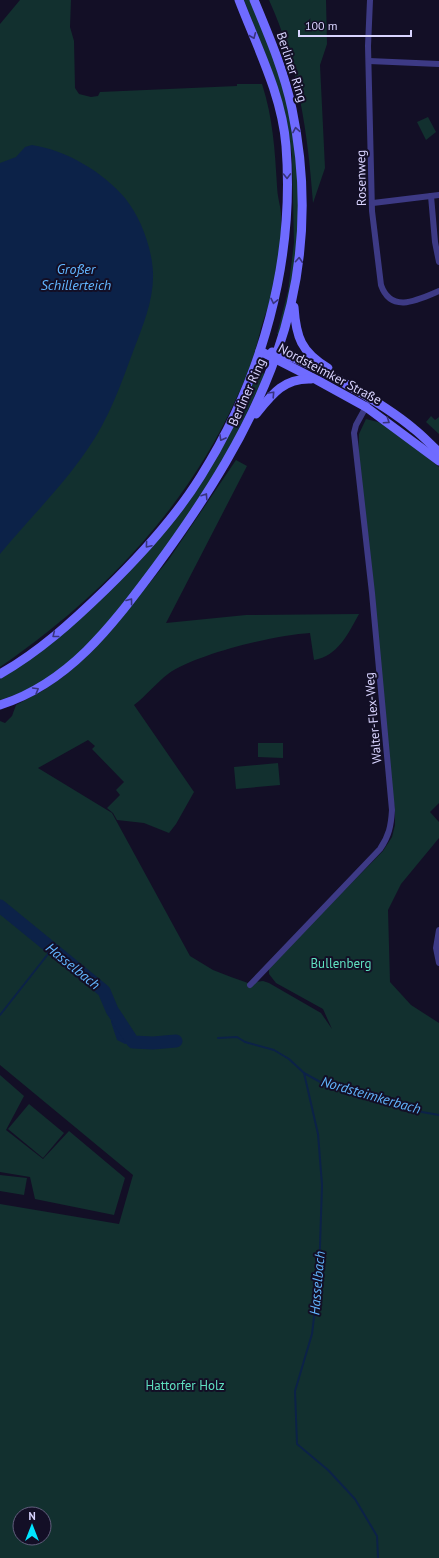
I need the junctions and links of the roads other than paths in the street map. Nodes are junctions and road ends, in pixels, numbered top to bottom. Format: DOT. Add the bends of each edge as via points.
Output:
graph roads {
  1 [pos="239,0"];
  2 [pos="254,0"];
  3 [pos="370,0"];
  4 [pos="369,61"];
  5 [pos="439,64"];
  6 [pos="439,195"];
  7 [pos="431,196"];
  8 [pos="372,202"];
  9 [pos="439,262"];
  10 [pos="439,291"];
  11 [pos="293,298"];
  12 [pos="260,351"];
  13 [pos="277,357"];
  14 [pos="317,380"];
  15 [pos="350,387"];
  16 [pos="368,403"];
  17 [pos="248,424"];
  18 [pos="439,452"];
  19 [pos="439,461"];
  20 [pos="0,674"];
  21 [pos="0,705"];
  22 [pos="439,930"];
  23 [pos="439,963"];
  24 [pos="250,985"];
  1 -- 12 [label="main road, Berliner Ring, one-way" via="273,90 286,145 284,244 273,308"];
  11 -- 2 [label="main road, Berliner Ring, one-way" via="298,275 303,189 299,148 283,75"];
  3 -- 4 [label="street, Rosenweg"];
  4 -- 5 [label="street"];
  4 -- 8 [label="street, Rosenweg"];
  6 -- 7 [label="street"];
  7 -- 8 [label="street"];
  7 -- 9 [label="street"];
  8 -- 10 [label="street, Rosenweg" via="384,294 391,300 401,303"];
  11 -- 13 [label="main road, Berliner Ring"];
  11 -- 15 [label="main road" via="299,340 317,362"];
  12 -- 13 [label="main road, Nordsteimker Straße"];
  12 -- 20 [label="main road, Berliner Ring, one-way" via="227,429 201,477 174,513 138,557 88,606 41,646"];
  13 -- 14 [label="main road, Nordsteimker Straße"];
  13 -- 15 [label="main road, Nordsteimker Straße" via="292,357"];
  13 -- 17 [label="main road, Berliner Ring"];
  14 -- 16 [label="main road, Nordsteimker Straße"];
  17 -- 14 [label="main road, one-way" via="280,387 294,380"];
  15 -- 16 [label="main road, Nordsteimker Straße"];
  16 -- 18 [label="main road, Nordsteimker Straße" via="414,429"];
  16 -- 19 [label="main road, Nordsteimker Straße, one-way"];
  16 -- 24 [label="street, Walter-Flex-Weg" via="354,433 380,668 392,810 389,836 380,849"];
  21 -- 17 [label="main road, Berliner Ring, one-way" via="28,694 72,665 120,614 190,520"];
  22 -- 23 [label="street" via="436,948"];
}
